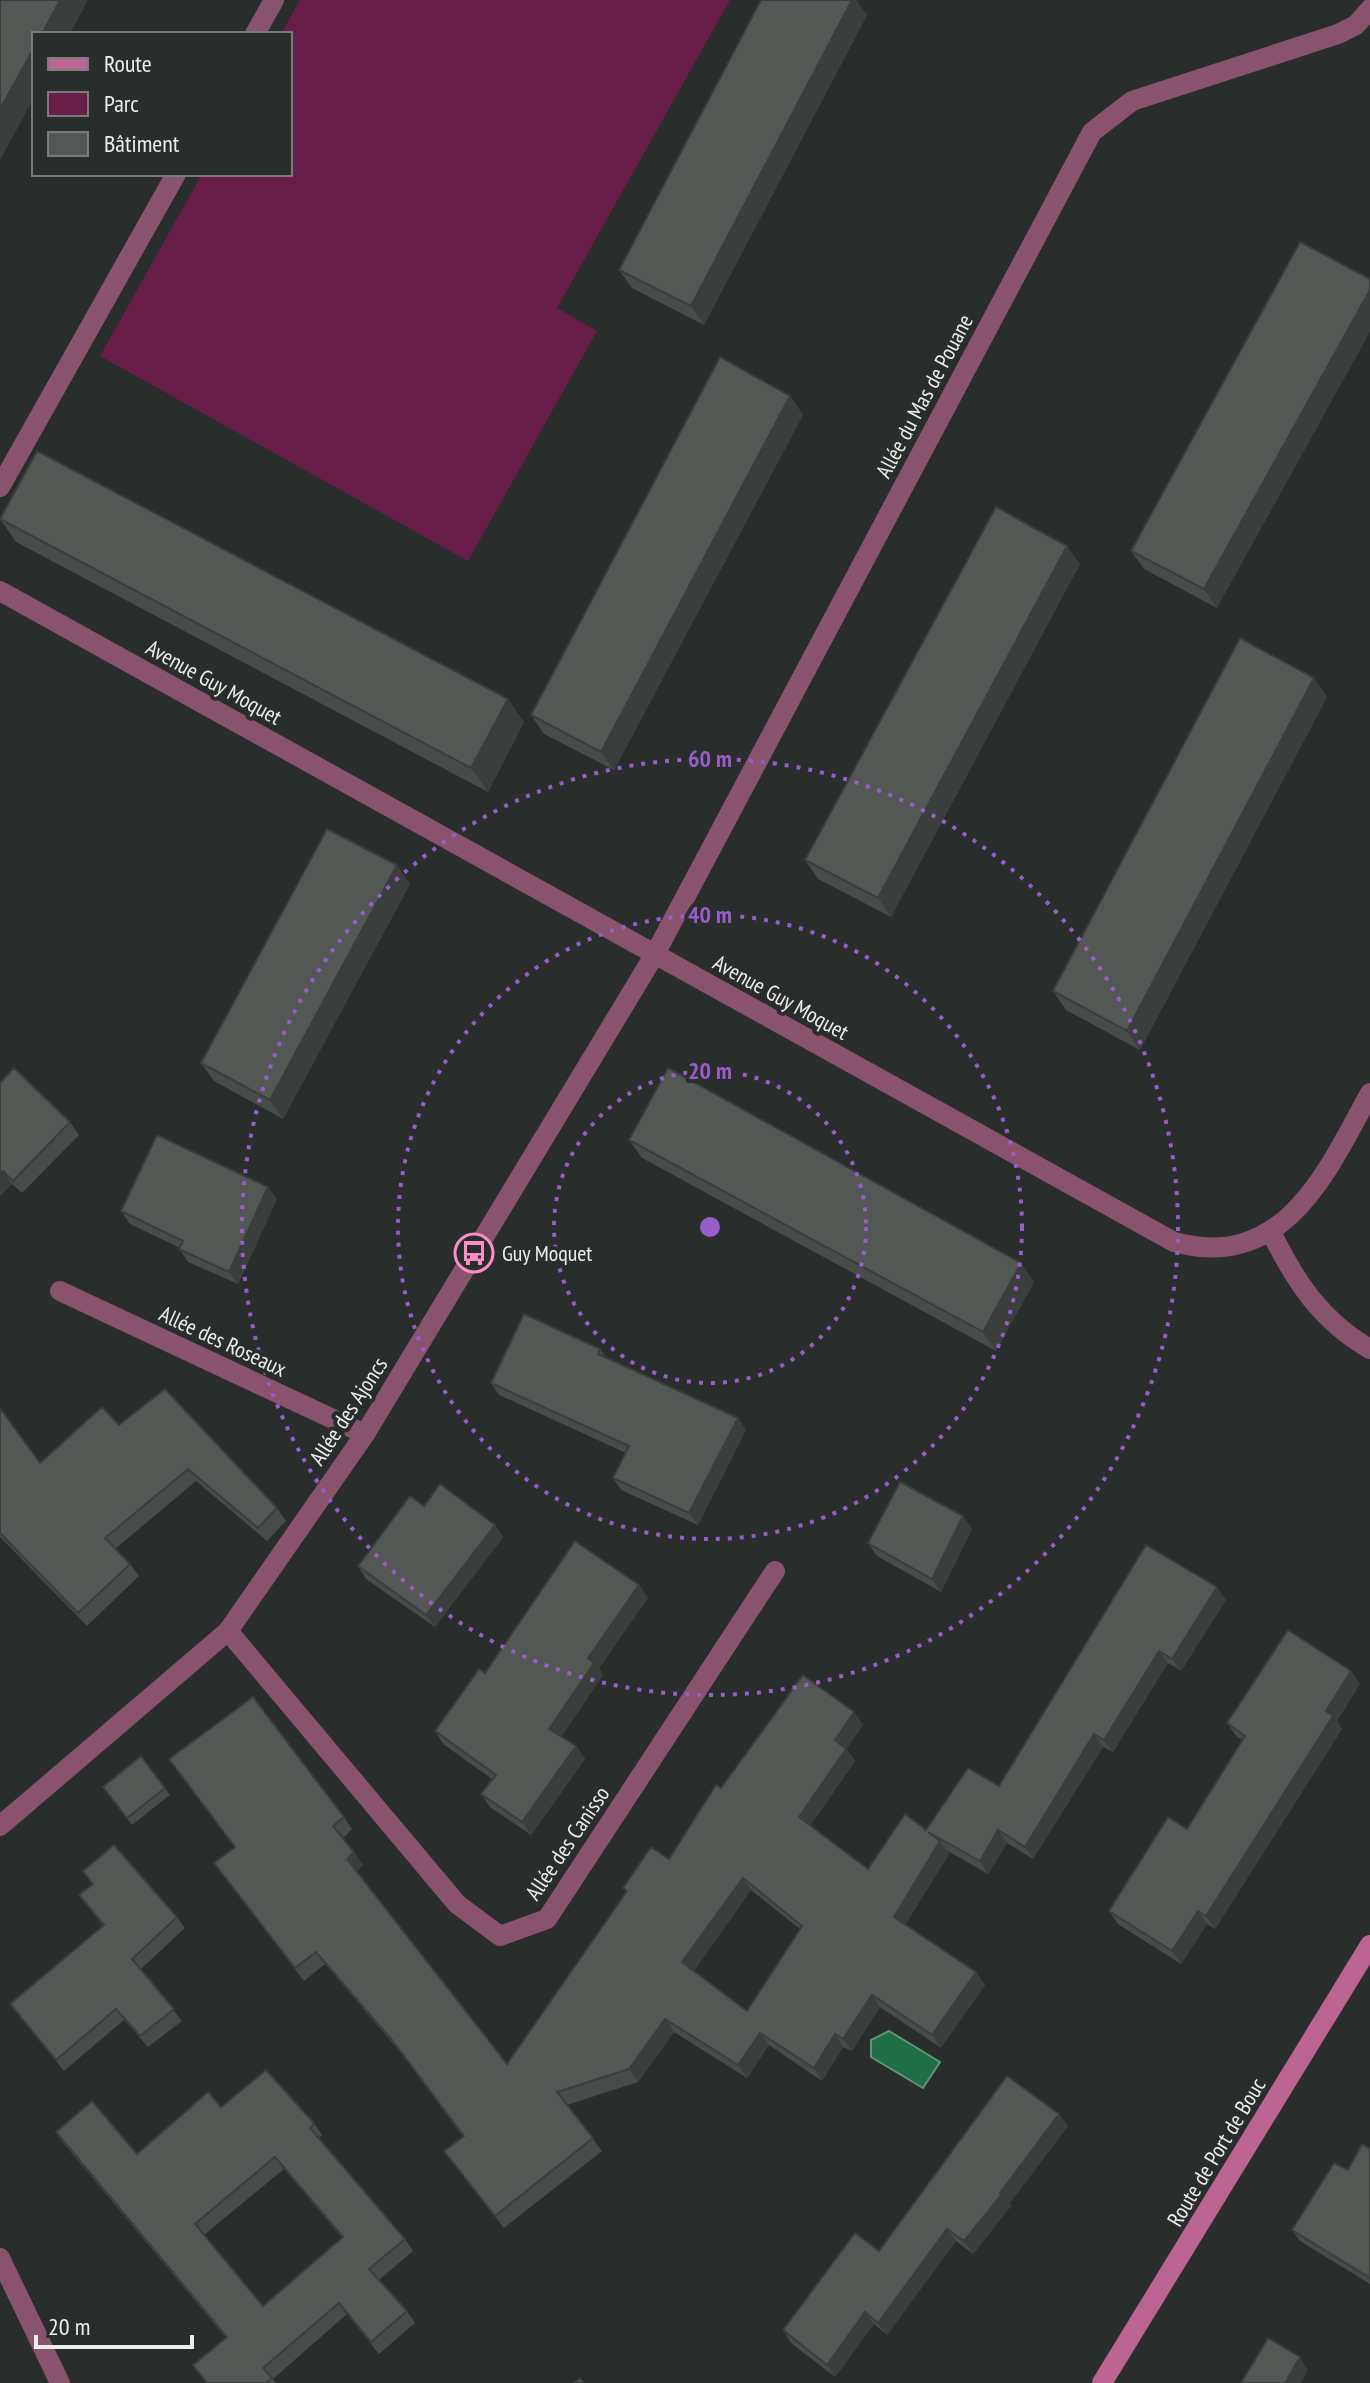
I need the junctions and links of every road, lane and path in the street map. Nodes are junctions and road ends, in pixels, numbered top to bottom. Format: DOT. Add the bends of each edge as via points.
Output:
graph roads {
  1 [pos="274,0"];
  2 [pos="1370,9"];
  3 [pos="256,32"];
  4 [pos="175,176"];
  5 [pos="0,487"];
  6 [pos="0,591"];
  7 [pos="655,954"];
  8 [pos="1370,1093"];
  9 [pos="1271,1232"];
  10 [pos="60,1291"];
  11 [pos="1370,1349"];
  12 [pos="365,1434"];
  13 [pos="775,1571"];
  14 [pos="228,1631"];
  15 [pos="0,1826"];
  16 [pos="1370,1945"];
  17 [pos="0,2258"];
  18 [pos="60,2383"];
  19 [pos="1102,2383"];
  1 -- 3 [label="street"];
  2 -- 7 [label="street, Allée du Mas de Pouane" via="1338,34 1132,101 1092,132"];
  4 -- 5 [label="street"];
  6 -- 7 [label="street, Avenue Guy Moquet"];
  7 -- 9 [label="street, Avenue Guy Moquet" via="1174,1242 1218,1248"];
  7 -- 12 [label="street, Allée des Ajoncs"];
  8 -- 9 [label="street, Avenue Guy Moquet" via="1326,1173"];
  9 -- 11 [label="street" via="1311,1301"];
  10 -- 12 [label="street, Allée des Roseaux"];
  12 -- 14 [label="street, Allée des Ajoncs"];
  13 -- 14 [label="street, Allée des Canisso" via="547,1919 500,1936 457,1904"];
  14 -- 15 [label="street, Allée des Ajoncs"];
  16 -- 19 [label="main road, Route de Port de Bouc"];
  17 -- 18 [label="street"];
}
